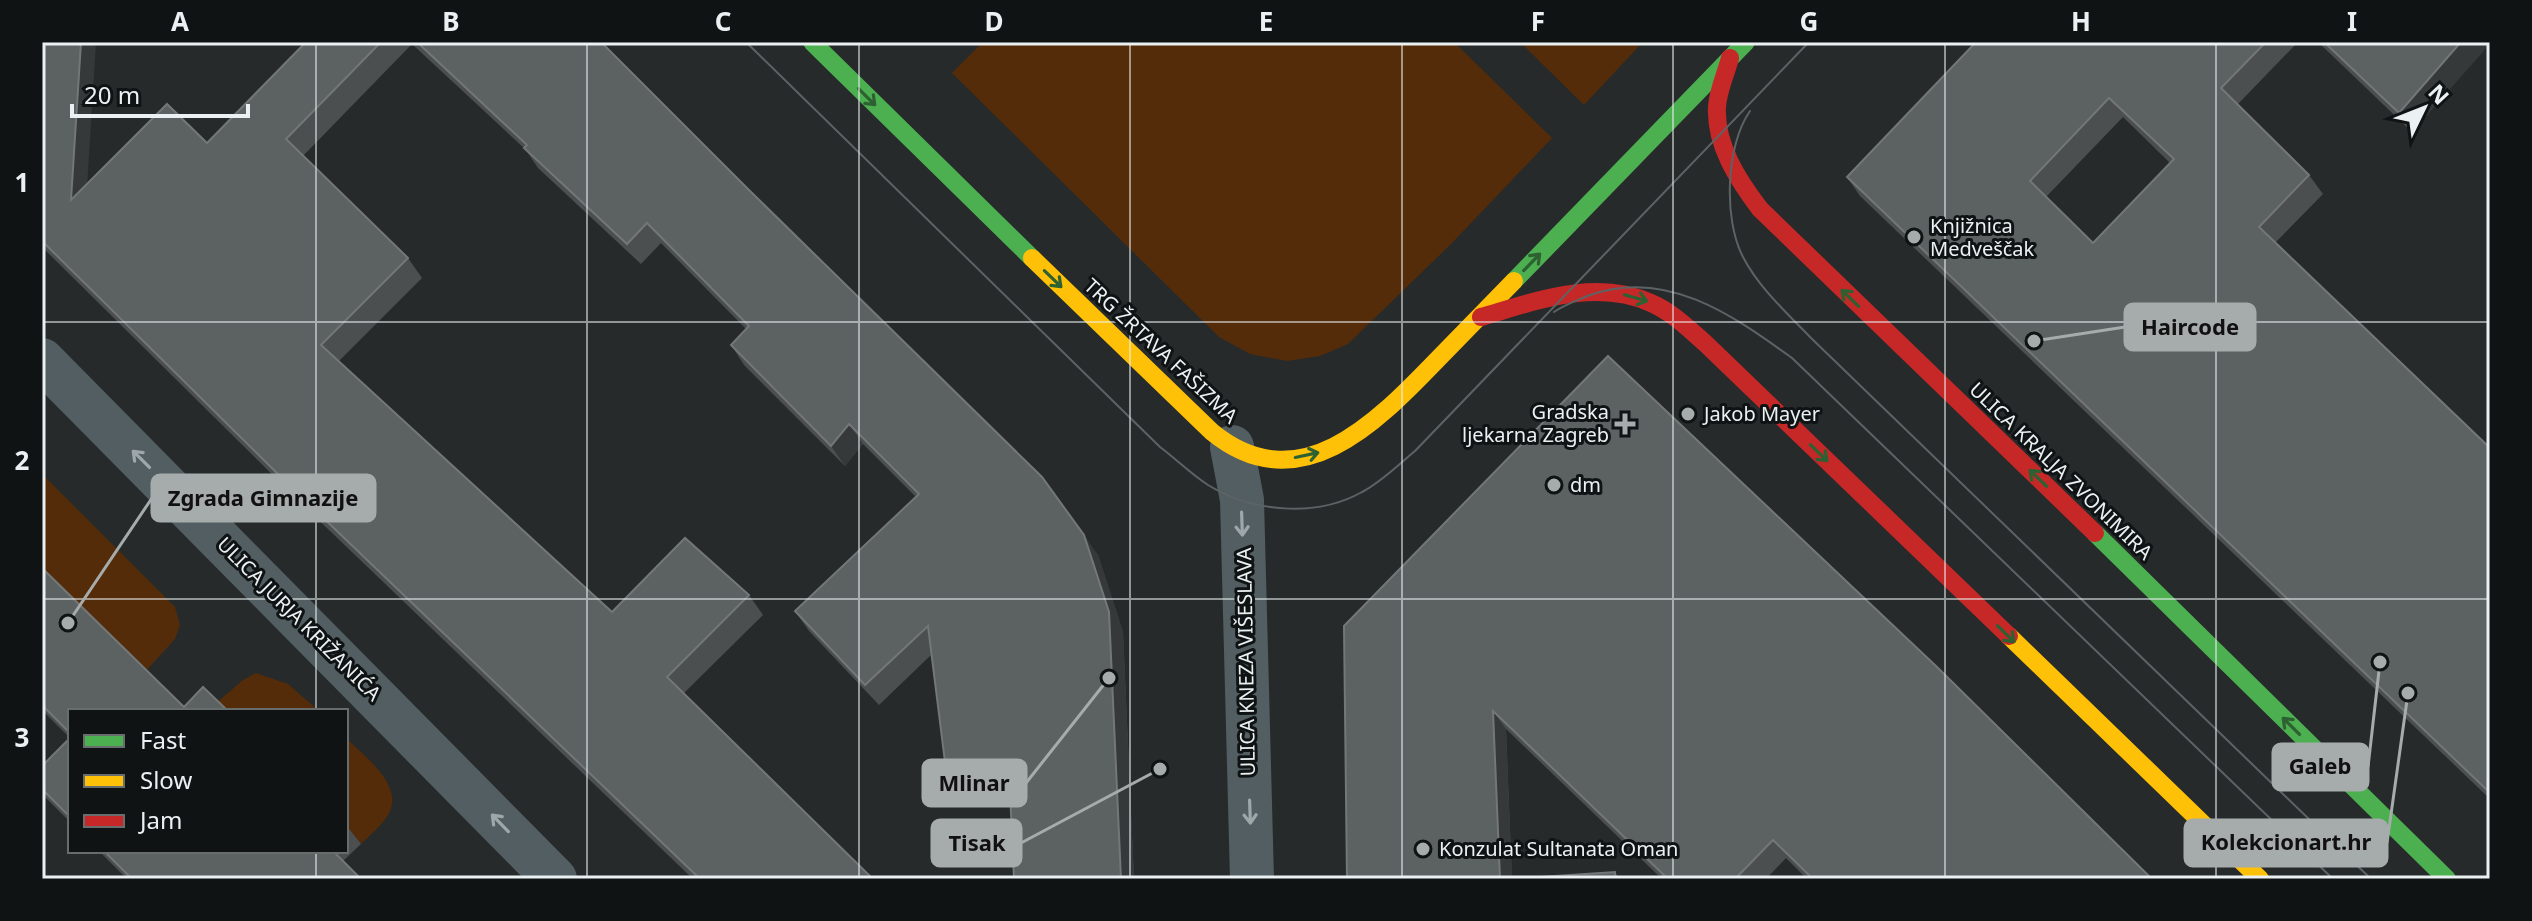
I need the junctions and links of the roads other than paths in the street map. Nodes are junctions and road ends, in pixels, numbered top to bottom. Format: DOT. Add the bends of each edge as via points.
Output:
graph roads {
  1 [pos="812,42"];
  2 [pos="1746,42"];
  3 [pos="1730,58"];
  4 [pos="1478,318"];
  5 [pos="42,360"];
  6 [pos="1232,447"];
  7 [pos="555,879"];
  8 [pos="1252,879"];
  9 [pos="2260,879"];
  10 [pos="2447,879"];
  1 -- 6 [label="main road, TRG ŽRTAVA FAŠIZMA, one-way"];
  2 -- 3 [label="main road, TRG ŽRTAVA FAŠIZMA"];
  4 -- 3 [label="main road, TRG ŽRTAVA FAŠIZMA, one-way"];
  10 -- 3 [label="main road, ULICA KRALJA ZVONIMIRA, one-way" via="1760,209 1742,187 1721,134 1717,106"];
  6 -- 4 [label="main road, TRG ŽRTAVA FAŠIZMA, one-way" via="1266,460 1319,453 1343,443 1399,399"];
  4 -- 9 [label="main road, one-way" via="1564,295 1599,292 1649,302 1673,317"];
  7 -- 5 [label="street, ULICA JURJA KRIŽANIĆA, one-way"];
  6 -- 8 [label="street, ULICA KNEZA VIŠESLAVA, one-way" via="1242,500"];
}
